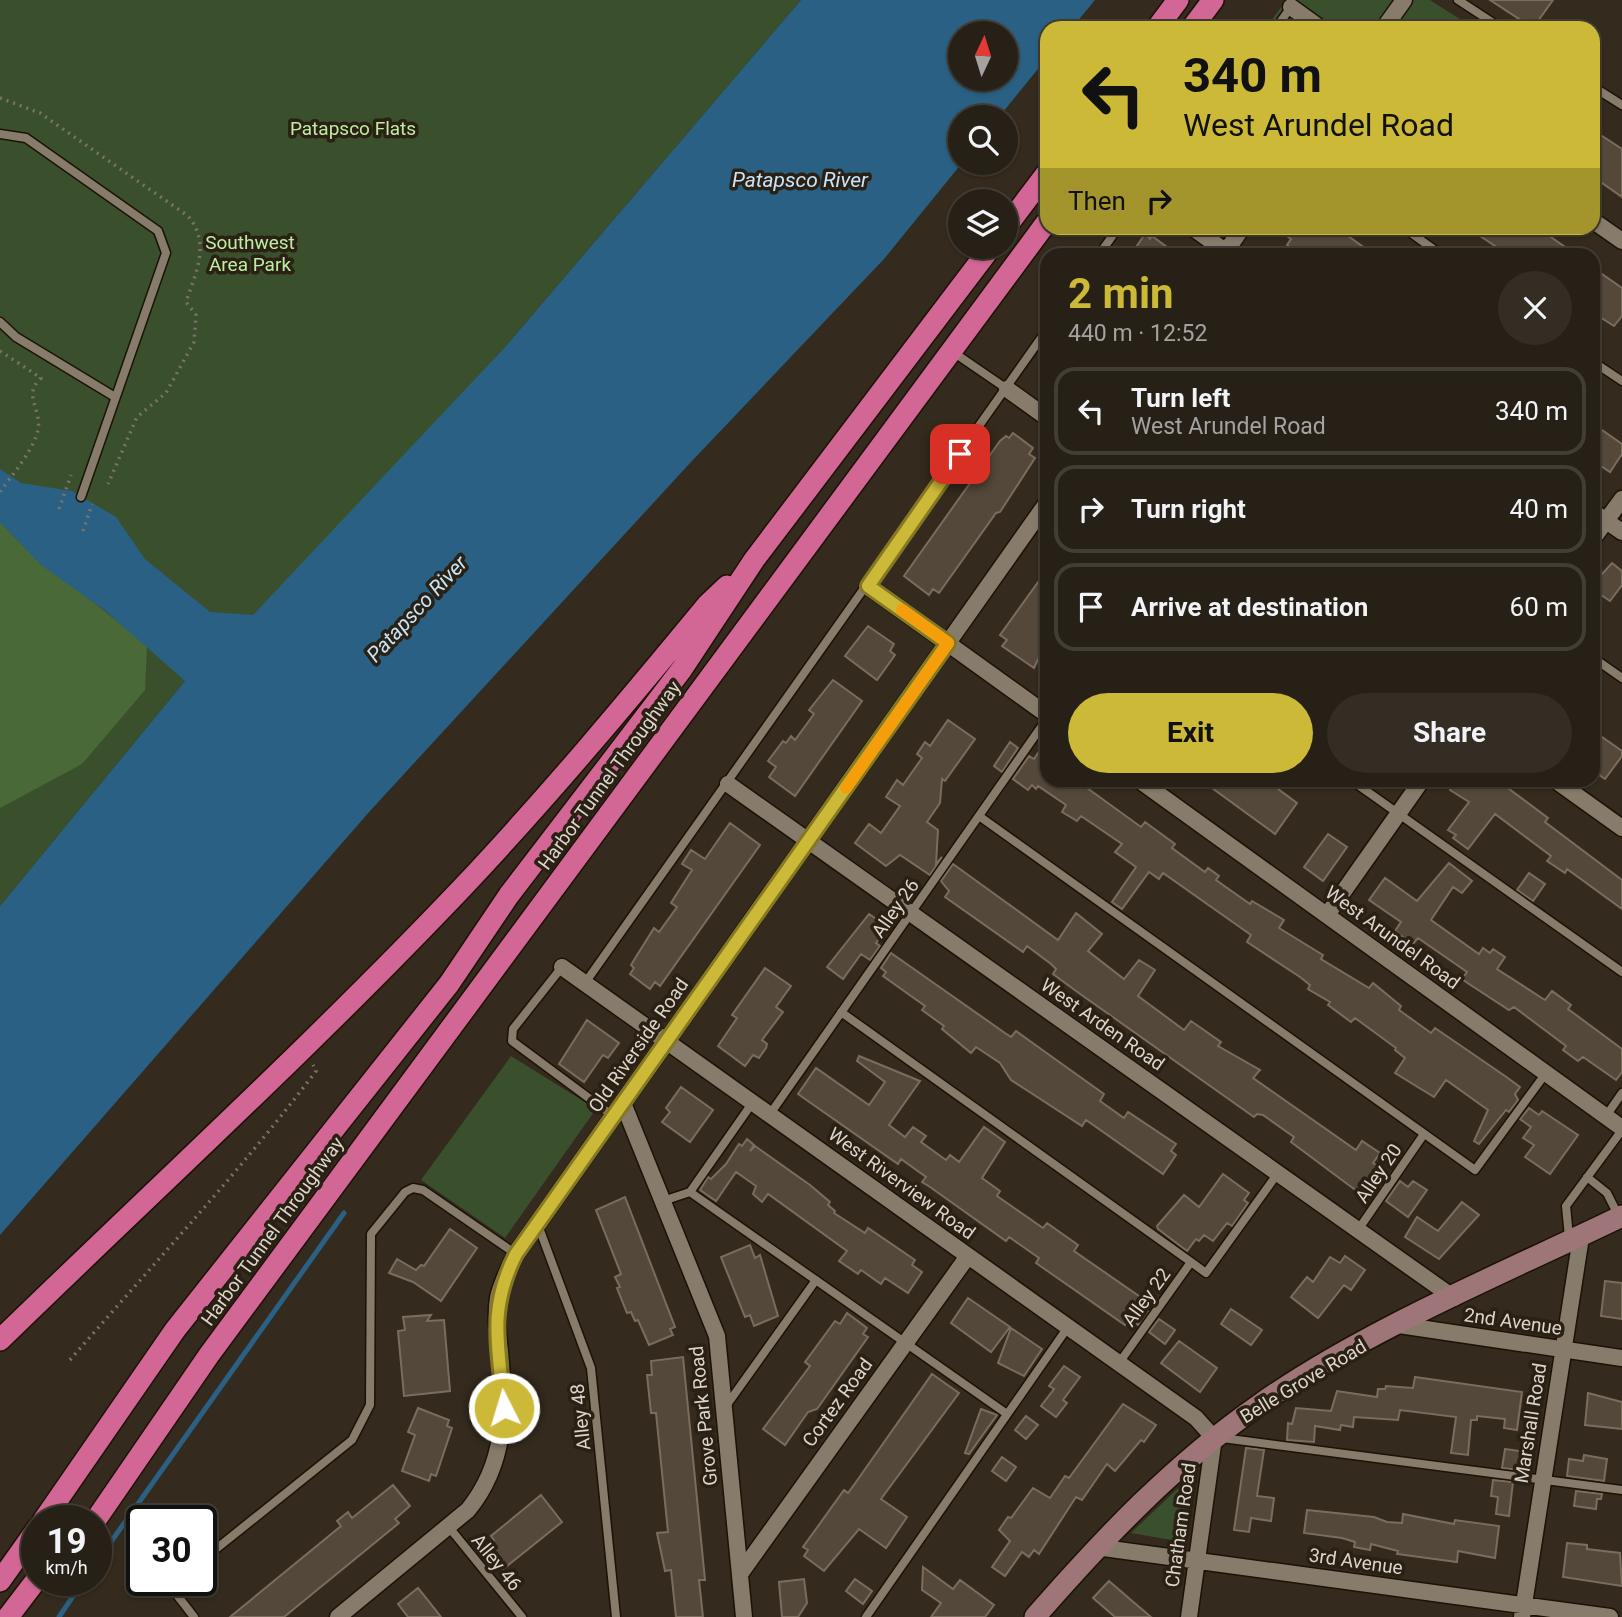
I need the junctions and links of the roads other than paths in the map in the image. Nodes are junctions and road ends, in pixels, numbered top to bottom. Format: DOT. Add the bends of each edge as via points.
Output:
graph roads {
  1 [pos="1178,0"];
  2 [pos="1213,0"];
  3 [pos="1404,0"];
  4 [pos="1458,0"];
  5 [pos="1291,8"];
  6 [pos="1162,21"];
  7 [pos="1197,21"];
  8 [pos="1281,21"];
  9 [pos="1310,21"];
  10 [pos="1389,21"];
  11 [pos="1491,21"];
  12 [pos="1600,91"];
  13 [pos="1622,106"];
  14 [pos="0,134"];
  15 [pos="1040,182"];
  16 [pos="1018,211"];
  17 [pos="1600,226"];
  18 [pos="1040,231"];
  19 [pos="1202,235"];
  20 [pos="1414,235"];
  21 [pos="1622,241"];
  22 [pos="1219,248"];
  23 [pos="1432,248"];
  24 [pos="982,259"];
  25 [pos="0,322"];
  26 [pos="1040,340"];
  27 [pos="951,351"];
  28 [pos="1600,366"];
  29 [pos="1622,381"];
  30 [pos="1007,389"];
  31 [pos="114,397"];
  32 [pos="1040,414"];
  33 [pos="81,497"];
  34 [pos="1622,499"];
  35 [pos="1040,513"];
  36 [pos="1600,515"];
  37 [pos="1600,517"];
  38 [pos="1622,532"];
  39 [pos="754,560"];
  40 [pos="868,586"];
  41 [pos="948,643"];
  42 [pos="1600,663"];
  43 [pos="1622,678"];
  44 [pos="1040,710"];
  45 [pos="1040,729"];
  46 [pos="728,784"];
  47 [pos="1149,787"];
  48 [pos="1361,787"];
  49 [pos="1417,787"];
  50 [pos="1565,787"];
  51 [pos="1398,814"];
  52 [pos="979,816"];
  53 [pos="1622,828"];
  54 [pos="808,841"];
  55 [pos="911,913"];
  56 [pos="1327,915"];
  57 [pos="562,967"];
  58 [pos="1622,972"];
  59 [pos="585,983"];
  60 [pos="841,1013"];
  61 [pos="666,1041"];
  62 [pos="1546,1073"];
  63 [pos="1622,1093"];
  64 [pos="752,1102"];
  65 [pos="618,1109"];
  66 [pos="770,1114"];
  67 [pos="1606,1115"];
  68 [pos="1622,1128"];
  69 [pos="1424,1134"];
  70 [pos="1278,1173"];
  71 [pos="1587,1177"];
  72 [pos="690,1192"];
  73 [pos="663,1201"];
  74 [pos="1616,1222"];
  75 [pos="537,1223"];
  76 [pos="1358,1230"];
  77 [pos="1575,1239"];
  78 [pos="516,1254"];
  79 [pos="968,1256"];
  80 [pos="1191,1262"];
  81 [pos="816,1280"];
  82 [pos="1454,1298"];
  83 [pos="1399,1325"];
  84 [pos="1068,1327"];
  85 [pos="0,1340"];
  86 [pos="906,1342"];
  87 [pos="1563,1350"];
  88 [pos="209,1355"];
  89 [pos="1622,1358"];
  90 [pos="1119,1363"];
  91 [pos="724,1409"];
  92 [pos="1007,1414"];
  93 [pos="1214,1438"];
  94 [pos="1542,1479"];
  95 [pos="1622,1490"];
  96 [pos="54,1505"];
  97 [pos="90,1505"];
  98 [pos="106,1505"];
  99 [pos="448,1526"];
  100 [pos="1096,1547"];
  101 [pos="217,1548"];
  102 [pos="21,1551"];
  103 [pos="1196,1561"];
  104 [pos="740,1574"];
  105 [pos="0,1581"];
  106 [pos="24,1596"];
  107 [pos="40,1596"];
  108 [pos="178,1596"];
  109 [pos="356,1611"];
  110 [pos="1523,1611"];
  111 [pos="8,1617"];
  112 [pos="25,1617"];
  113 [pos="194,1617"];
  114 [pos="338,1617"];
  115 [pos="522,1617"];
  116 [pos="615,1617"];
  117 [pos="744,1617"];
  118 [pos="866,1617"];
  119 [pos="1035,1617"];
  120 [pos="1189,1617"];
  121 [pos="1609,1617"];
  1 -- 6 [label="highway"];
  2 -- 7 [label="highway"];
  3 -- 10 [label="street"];
  4 -- 11 [label="lane"];
  5 -- 8 [label="lane"];
  5 -- 9 [label="street"];
  12 -- 13 [label="lane"];
  14 -- 31 [label="lane" via="26,138 163,239 166,253"];
  15 -- 16 [label="highway"];
  17 -- 21 [label="street"];
  18 -- 27 [label="highway, Harbor Tunnel Throughway"];
  19 -- 22 [label="street"];
  20 -- 23 [label="lane"];
  24 -- 39 [label="highway, Harbor Tunnel Throughway"];
  25 -- 31 [label="lane" via="16,337"];
  26 -- 30 [label="lane"];
  27 -- 30 [label="lane"];
  27 -- 88 [label="highway, Harbor Tunnel Throughway"];
  28 -- 29 [label="lane"];
  30 -- 32 [label="street"];
  30 -- 40 [label="lane"];
  31 -- 33 [label="lane"];
  34 -- 36 [label="street"];
  35 -- 41 [label="street, Old Riverside Road"];
  37 -- 38 [label="street"];
  39 -- 85 [label="highway, Harbor Tunnel Throughway" via="708,604 596,740 463,887 304,1048"];
  39 -- 96 [label="highway, Harbor Tunnel Throughway" via="682,669 509,895 449,984 175,1330"];
  40 -- 41 [label="street"];
  40 -- 46 [label="lane"];
  41 -- 44 [label="street"];
  41 -- 54 [label="street, Old Riverside Road"];
  42 -- 43 [label="lane"];
  45 -- 52 [label="lane, Alley 26"];
  46 -- 54 [label="street, West Arden Road"];
  46 -- 59 [label="lane"];
  47 -- 56 [label="street, West Arundel Road"];
  48 -- 51 [label="lane"];
  49 -- 51 [label="street"];
  50 -- 53 [label="street"];
  51 -- 56 [label="street"];
  51 -- 58 [label="lane"];
  52 -- 55 [label="lane, Alley 26"];
  52 -- 69 [label="lane"];
  54 -- 55 [label="street, West Arden Road"];
  54 -- 61 [label="street, Old Riverside Road"];
  55 -- 60 [label="lane, Alley 26"];
  55 -- 70 [label="street, West Arden Road"];
  56 -- 62 [label="street, West Arundel Road"];
  57 -- 59 [label="street, West Riverview Road"];
  57 -- 65 [label="lane" via="513,1028 512,1041"];
  59 -- 61 [label="street, West Riverview Road"];
  60 -- 66 [label="lane, Alley 26"];
  60 -- 80 [label="lane"];
  61 -- 64 [label="street, West Riverview Road"];
  61 -- 65 [label="street, Old Riverside Road"];
  62 -- 67 [label="street, West Arundel Road"];
  62 -- 69 [label="lane" via="1475,1170"];
  63 -- 67 [label="lane"];
  64 -- 66 [label="street, West Riverview Road"];
  64 -- 72 [label="lane"];
  65 -- 73 [label="street, Grove Park Road"];
  65 -- 75 [label="street, Old Riverside Road"];
  66 -- 79 [label="street, West Riverview Road"];
  67 -- 68 [label="street, West Arundel Road"];
  68 -- 71 [label="lane"];
  69 -- 76 [label="lane, Alley 20"];
  70 -- 76 [label="street, West Arden Road"];
  70 -- 80 [label="lane, Alley 22" via="1206,1273"];
  71 -- 74 [label="lane" via="1606,1193"];
  71 -- 77 [label="lane" via="1566,1206"];
  72 -- 73 [label="lane"];
  72 -- 81 [label="lane"];
  73 -- 91 [label="street, Grove Park Road" via="717,1336"];
  74 -- 77 [label="main road, Belle Grove Road"];
  75 -- 78 [label="street, Old Riverside Road"];
  75 -- 116 [label="lane, Alley 48" via="591,1368"];
  76 -- 82 [label="street, West Arden Road"];
  77 -- 82 [label="main road, Belle Grove Road"];
  77 -- 87 [label="street, Marshall Road"];
  78 -- 99 [label="street, Old Riverside Road" via="496,1315 502,1437 481,1493"];
  78 -- 101 [label="lane" via="423,1190 405,1192 371,1234 370,1405 352,1440"];
  79 -- 84 [label="street, West Riverview Road"];
  79 -- 86 [label="street, Cortez Road"];
  80 -- 90 [label="lane, Alley 22"];
  81 -- 86 [label="lane"];
  81 -- 91 [label="lane"];
  82 -- 83 [label="main road, Belle Grove Road"];
  83 -- 87 [label="street, 2nd Avenue"];
  83 -- 93 [label="main road, Belle Grove Road" via="1323,1364"];
  84 -- 90 [label="street, West Riverview Road"];
  84 -- 92 [label="lane"];
  86 -- 92 [label="lane"];
  86 -- 104 [label="street, Cortez Road"];
  87 -- 89 [label="street, 2nd Avenue"];
  87 -- 94 [label="street, Marshall Road"];
  88 -- 97 [label="highway, Harbor Tunnel Throughway" via="163,1404"];
  88 -- 98 [label="highway, Harbor Tunnel Throughway"];
  90 -- 93 [label="street, West Riverview Road" via="1196,1418"];
  91 -- 104 [label="street, Grove Park Road"];
  92 -- 118 [label="lane"];
  93 -- 94 [label="lane"];
  93 -- 100 [label="main road, Belle Grove Road" via="1152,1490"];
  93 -- 103 [label="street, Chatham Road"];
  94 -- 95 [label="lane"];
  94 -- 110 [label="street, Marshall Road"];
  99 -- 109 [label="street, Old Riverside Road"];
  99 -- 115 [label="lane, Alley 46"];
  100 -- 103 [label="street, 3rd Avenue"];
  100 -- 119 [label="main road, Belle Grove Road"];
  102 -- 105 [label="highway"];
  103 -- 110 [label="street, 3rd Avenue"];
  103 -- 120 [label="street, Chatham Road"];
  104 -- 117 [label="street, Grove Park Road"];
  106 -- 111 [label="highway"];
  107 -- 112 [label="highway"];
  108 -- 113 [label="lane"];
  109 -- 114 [label="street, Old Riverside Road"];
  110 -- 121 [label="street, 3rd Avenue"];
}
